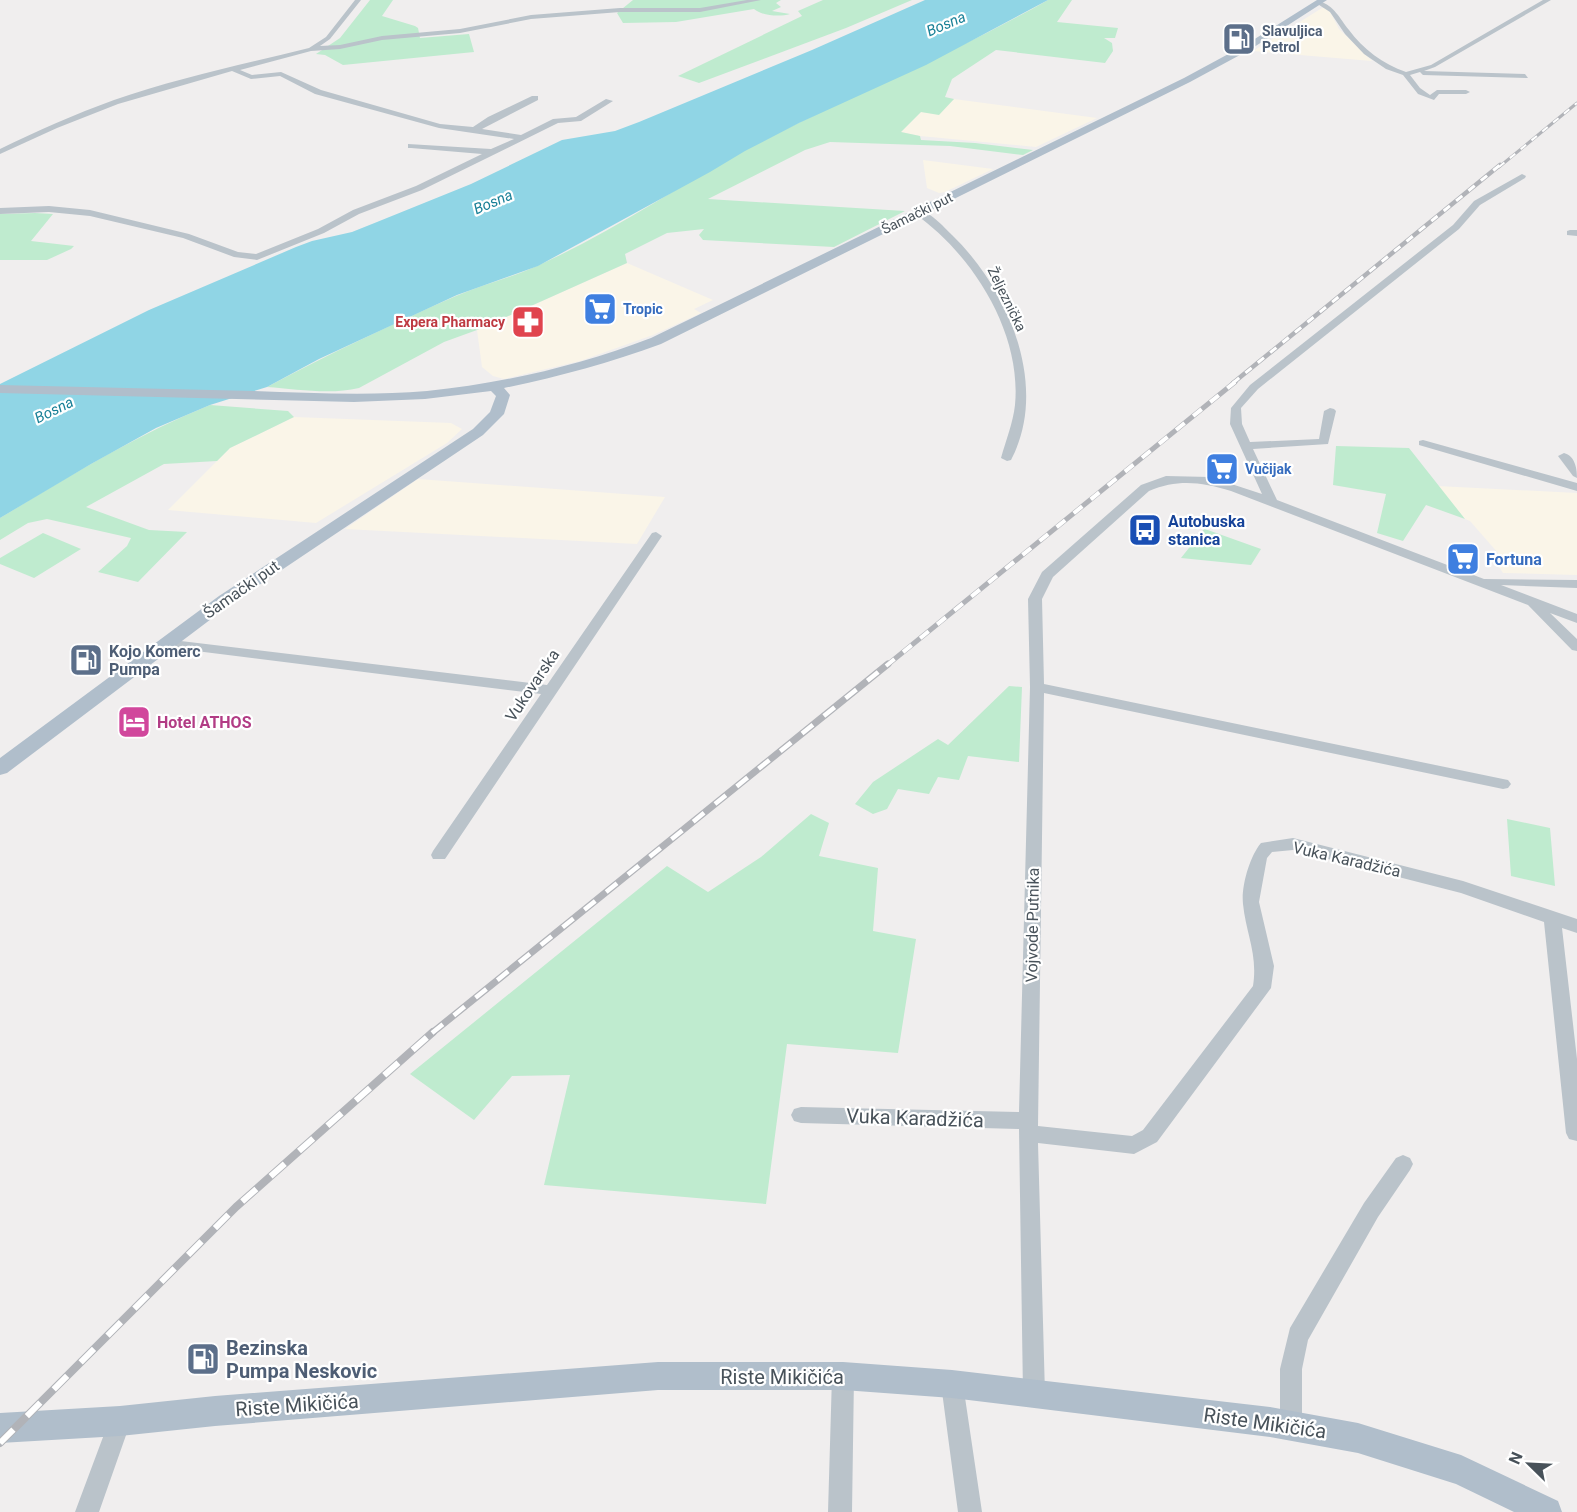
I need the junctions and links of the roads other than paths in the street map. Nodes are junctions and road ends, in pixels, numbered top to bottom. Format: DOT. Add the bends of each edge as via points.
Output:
graph roads {
  1 [pos="358,0"];
  2 [pos="759,0"];
  3 [pos="1548,0"];
  4 [pos="1321,2"];
  5 [pos="311,49"];
  6 [pos="235,70"];
  7 [pos="1410,73"];
  8 [pos="1525,76"];
  9 [pos="1466,92"];
  10 [pos="535,98"];
  11 [pos="609,101"];
  12 [pos="475,130"];
  13 [pos="519,137"];
  14 [pos="411,146"];
  15 [pos="0,152"];
  16 [pos="492,152"];
  17 [pos="1522,176"];
  18 [pos="0,211"];
  19 [pos="918,212"];
  20 [pos="494,386"];
  21 [pos="0,389"];
  22 [pos="425,395"];
  23 [pos="1330,411"];
  24 [pos="489,415"];
  25 [pos="1423,443"];
  26 [pos="1246,446"];
  27 [pos="1564,456"];
  28 [pos="1006,458"];
  29 [pos="1577,474"];
  30 [pos="1577,487"];
  31 [pos="1272,502"];
  32 [pos="656,536"];
  33 [pos="1484,582"];
  34 [pos="1577,584"];
  35 [pos="1530,601"];
  36 [pos="1577,618"];
  37 [pos="164,643"];
  38 [pos="1577,647"];
  39 [pos="1037,687"];
  40 [pos="549,690"];
  41 [pos="0,768"];
  42 [pos="1503,784"];
  43 [pos="439,855"];
  44 [pos="1552,918"];
  45 [pos="1577,926"];
  46 [pos="801,1114"];
  47 [pos="1028,1127"];
  48 [pos="1576,1133"];
  49 [pos="1403,1164"];
  50 [pos="843,1376"];
  51 [pos="952,1384"];
  52 [pos="1034,1394"];
  53 [pos="120,1421"];
  54 [pos="1291,1426"];
  55 [pos="0,1428"];
  56 [pos="87,1512"];
  57 [pos="840,1512"];
  58 [pos="970,1512"];
  59 [pos="1547,1512"];
  1 -- 5 [label="street" via="328,38"];
  2 -- 5 [label="street" via="700,10 620,10 531,17 454,32"];
  3 -- 7 [label="street" via="1432,66"];
  4 -- 7 [label="street" via="1331,7 1345,31 1366,53 1386,67"];
  4 -- 19 [label="main road, Šamački put" via="1187,80"];
  5 -- 6 [label="street"];
  6 -- 12 [label="street" via="258,78 281,74 318,92 439,126"];
  6 -- 15 [label="street" via="153,90 94,110"];
  7 -- 8 [label="street"];
  7 -- 9 [label="street" via="1411,84 1428,98 1434,98 1437,92"];
  10 -- 12 [label="street"];
  11 -- 13 [label="street" via="578,119 556,121"];
  12 -- 13 [label="street"];
  13 -- 16 [label="street"];
  14 -- 16 [label="street"];
  16 -- 18 [label="street" via="419,188 257,257 237,255 186,236 90,213"];
  17 -- 26 [label="street" via="1477,202 1456,227 1254,387 1236,408 1236,424"];
  19 -- 20 [label="main road, Šamački put" via="656,341 586,366"];
  19 -- 28 [label="street, Željeznička" via="934,221 967,253 984,278 1013,340 1022,402"];
  20 -- 22 [label="main road"];
  20 -- 24 [label="main road, Šamački put" via="501,391 503,400 501,407"];
  21 -- 22 [label="main road" via="354,398"];
  22 -- 24 [label="main road" via="469,398"];
  23 -- 26 [label="street" via="1324,442"];
  24 -- 37 [label="main road, Šamački put" via="467,441 299,549"];
  25 -- 30 [label="street"];
  26 -- 31 [label="street"];
  27 -- 29 [label="street"];
  31 -- 33 [label="street, Vojvode Putnika"];
  31 -- 39 [label="street, Vojvode Putnika" via="1196,479 1154,483 1134,498 1047,575 1040,586 1035,599"];
  32 -- 40 [label="street, Vukovarska"];
  33 -- 34 [label="street"];
  33 -- 35 [label="street, Vojvode Putnika"];
  35 -- 36 [label="street, Vojvode Putnika"];
  35 -- 38 [label="street"];
  37 -- 40 [label="street"];
  37 -- 41 [label="main road, Šamački put"];
  39 -- 42 [label="street"];
  39 -- 47 [label="street, Vojvode Putnika"];
  40 -- 43 [label="street, Vukovarska"];
  44 -- 45 [label="street, Vuka Karadžića"];
  44 -- 47 [label="street, Vuka Karadžića" via="1463,887 1293,844 1267,847 1259,856 1251,902 1265,966 1262,988 1150,1136 1134,1145"];
  44 -- 48 [label="street"];
  46 -- 47 [label="street, Vuka Karadžića"];
  47 -- 52 [label="street, Vojvode Putnika"];
  49 -- 54 [label="street" via="1371,1210 1298,1336 1289,1382"];
  50 -- 51 [label="main road, Riste Mikičića"];
  50 -- 53 [label="main road, Riste Mikičića" via="658,1376"];
  50 -- 57 [label="street"];
  51 -- 52 [label="main road, Riste Mikičića"];
  51 -- 58 [label="street"];
  52 -- 54 [label="main road, Riste Mikičića"];
  53 -- 55 [label="main road, Riste Mikičića"];
  53 -- 56 [label="street"];
  54 -- 59 [label="main road, Riste Mikičića" via="1358,1438 1461,1470"];
}
